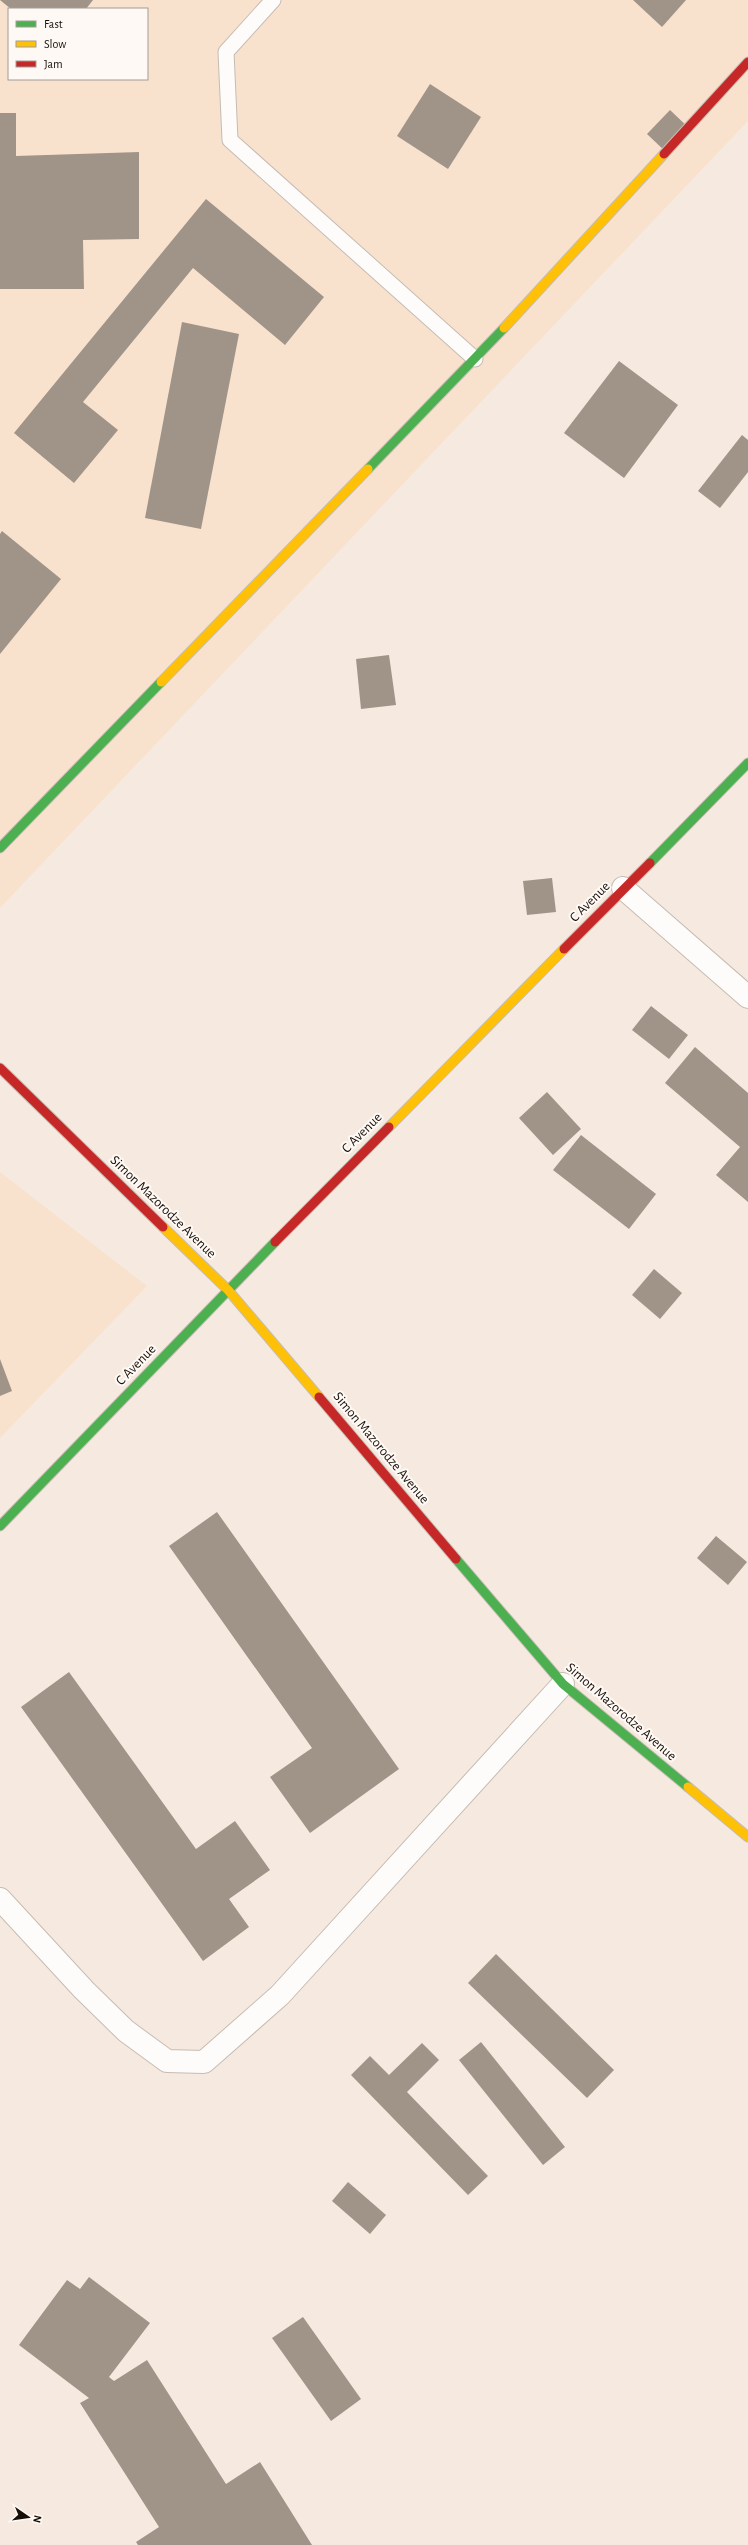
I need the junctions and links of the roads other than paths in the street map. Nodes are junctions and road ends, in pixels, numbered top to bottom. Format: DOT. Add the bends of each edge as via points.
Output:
graph roads {
  1 [pos="272,0"];
  2 [pos="748,62"];
  3 [pos="475,358"];
  4 [pos="748,763"];
  5 [pos="0,848"];
  6 [pos="623,888"];
  7 [pos="748,998"];
  8 [pos="0,1068"];
  9 [pos="228,1290"];
  10 [pos="0,1526"];
  11 [pos="563,1684"];
  12 [pos="748,1837"];
  13 [pos="0,1899"];
  1 -- 3 [label="lane" via="226,52 230,140"];
  2 -- 3 [label="street"];
  3 -- 5 [label="street"];
  4 -- 6 [label="street, C Avenue"];
  6 -- 7 [label="street"];
  6 -- 9 [label="street, C Avenue"];
  8 -- 9 [label="street, Simon Mazorodze Avenue"];
  9 -- 10 [label="street, C Avenue"];
  9 -- 11 [label="street, Simon Mazorodze Avenue"];
  11 -- 12 [label="street, Simon Mazorodze Avenue"];
  11 -- 13 [label="street" via="280,1995 204,2062 167,2061 126,2031 84,1990"];
}
